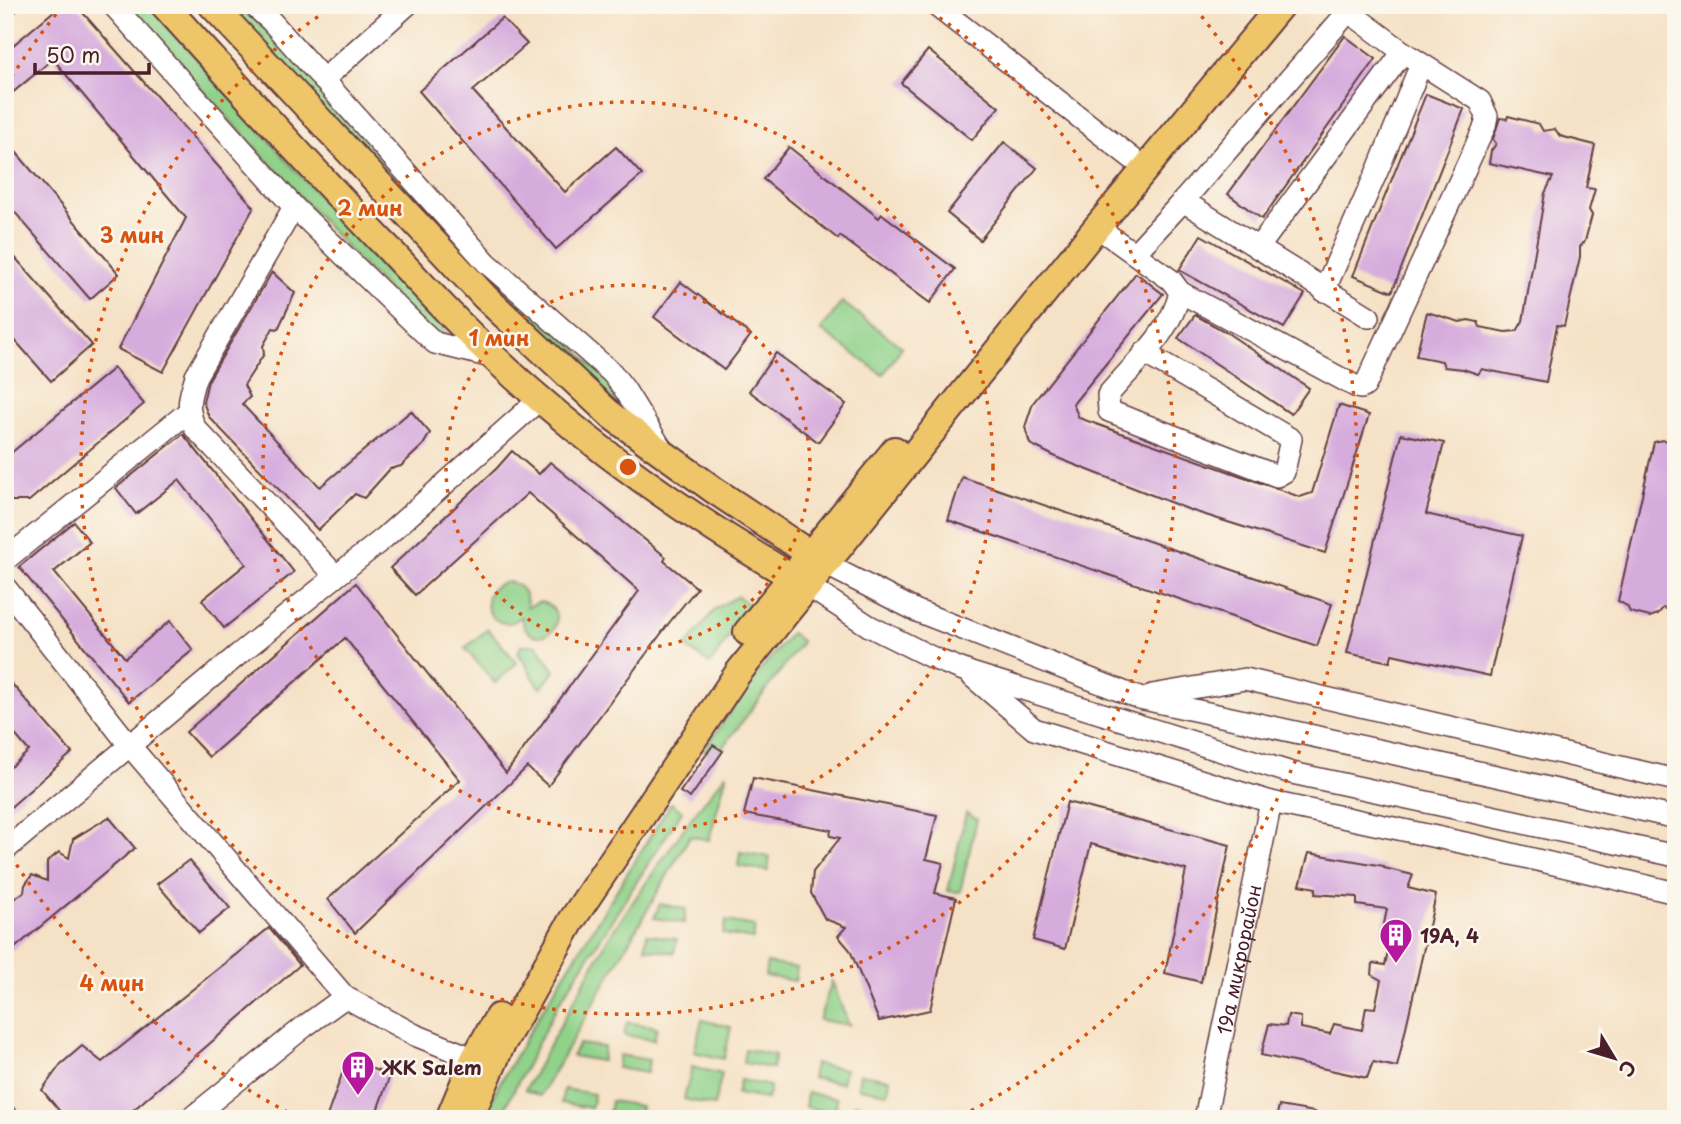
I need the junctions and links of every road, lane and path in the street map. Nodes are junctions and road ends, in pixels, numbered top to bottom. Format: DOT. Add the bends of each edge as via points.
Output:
graph roads {
  1 [pos="113,5"];
  2 [pos="164,5"];
  3 [pos="212,5"];
  4 [pos="253,5"];
  5 [pos="407,5"];
  6 [pos="934,5"];
  7 [pos="1260,5"];
  8 [pos="1281,5"];
  9 [pos="1344,8"];
  10 [pos="1412,58"];
  11 [pos="323,80"];
  12 [pos="1133,159"];
  13 [pos="1183,201"];
  14 [pos="294,207"];
  15 [pos="1097,227"];
  16 [pos="1258,248"];
  17 [pos="1135,253"];
  18 [pos="1324,290"];
  19 [pos="1180,292"];
  20 [pos="1369,317"];
  21 [pos="1144,352"];
  22 [pos="498,359"];
  23 [pos="540,399"];
  24 [pos="188,412"];
  25 [pos="666,455"];
  26 [pos="819,559"];
  27 [pos="5,560"];
  28 [pos="335,576"];
  29 [pos="799,581"];
  30 [pos="5,587"];
  31 [pos="966,671"];
  32 [pos="1139,698"];
  33 [pos="130,746"];
  34 [pos="1676,780"];
  35 [pos="1271,802"];
  36 [pos="1676,818"];
  37 [pos="5,850"];
  38 [pos="1676,856"];
  39 [pos="1676,893"];
  40 [pos="345,997"];
  41 [pos="483,1063"];
  42 [pos="190,1119"];
  43 [pos="449,1119"];
  44 [pos="469,1119"];
  45 [pos="1205,1119"];
  1 -- 14 [label="street"];
  2 -- 22 [label="main road" via="305,162"];
  3 -- 25 [label="main road" via="485,297 613,417"];
  4 -- 11 [label="street"];
  5 -- 11 [label="street"];
  6 -- 12 [label="street"];
  7 -- 12 [label="main road"];
  8 -- 15 [label="main road"];
  9 -- 10 [label="street"];
  9 -- 13 [label="street"];
  10 -- 16 [label="street"];
  10 -- 18 [label="street" via="1379,167"];
  10 -- 19 [label="street" via="1480,101 1487,116 1365,386 1355,386"];
  11 -- 25 [label="street" via="486,262 612,373"];
  12 -- 26 [label="main road"];
  13 -- 16 [label="street"];
  13 -- 17 [label="street"];
  14 -- 22 [label="street" via="435,343"];
  14 -- 24 [label="street" via="196,376"];
  15 -- 17 [label="street"];
  15 -- 26 [label="main road"];
  16 -- 18 [label="street"];
  17 -- 19 [label="street"];
  18 -- 20 [label="street"];
  19 -- 21 [label="street" via="1177,308"];
  21 -- 21 [label="street" via="1108,395 1110,411 1277,476 1284,472 1291,439"];
  22 -- 23 [label="main road"];
  23 -- 28 [label="street"];
  23 -- 29 [label="main road" via="686,509"];
  24 -- 27 [label="street"];
  24 -- 28 [label="street" via="195,428"];
  25 -- 26 [label="main road"];
  26 -- 29 [label="main road"];
  26 -- 32 [label="street" via="917,611"];
  28 -- 33 [label="street"];
  29 -- 31 [label="street" via="869,626"];
  29 -- 41 [label="main road" via="572,920"];
  30 -- 33 [label="street"];
  31 -- 35 [label="street" via="1034,729"];
  31 -- 38 [label="street" via="1292,773"];
  32 -- 34 [label="street" via="1245,679"];
  32 -- 36 [label="street"];
  33 -- 37 [label="street"];
  33 -- 40 [label="street"];
  35 -- 39 [label="street"];
  35 -- 45 [label="street, 19а микрорайон"];
  40 -- 41 [label="street" via="415,1035"];
  40 -- 42 [label="street"];
  41 -- 43 [label="main road"];
  41 -- 44 [label="main road"];
}
